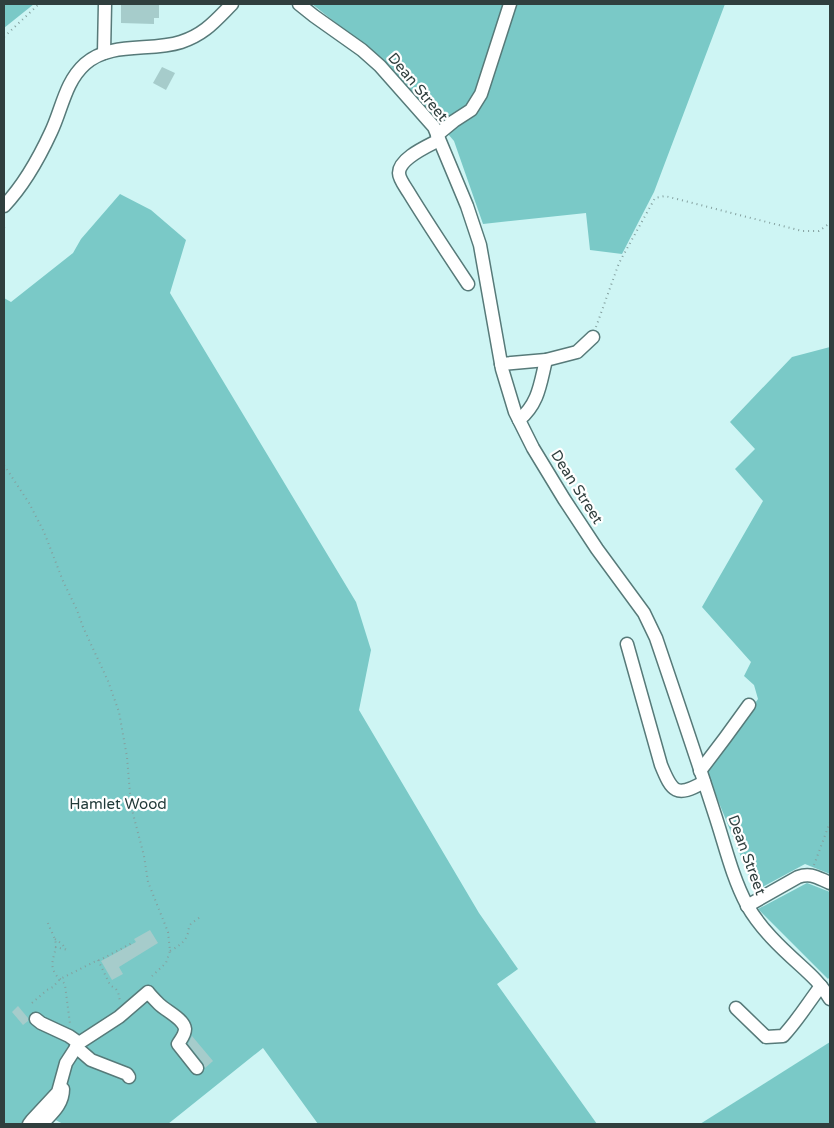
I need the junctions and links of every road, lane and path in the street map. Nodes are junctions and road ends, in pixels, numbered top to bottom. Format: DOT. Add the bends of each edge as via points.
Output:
graph roads {
  1 [pos="40,4"];
  2 [pos="105,4"];
  3 [pos="232,4"];
  4 [pos="299,4"];
  5 [pos="510,4"];
  6 [pos="4,37"];
  7 [pos="104,53"];
  8 [pos="438,138"];
  9 [pos="4,206"];
  10 [pos="830,223"];
  11 [pos="4,227"];
  12 [pos="4,231"];
  13 [pos="468,284"];
  14 [pos="593,336"];
  15 [pos="546,360"];
  16 [pos="501,364"];
  17 [pos="519,420"];
  18 [pos="4,465"];
  19 [pos="628,644"];
  20 [pos="749,705"];
  21 [pos="702,776"];
  22 [pos="830,822"];
  23 [pos="810,874"];
  24 [pos="830,883"];
  25 [pos="747,906"];
  26 [pos="200,917"];
  27 [pos="48,923"];
  28 [pos="55,939"];
  29 [pos="134,942"];
  30 [pos="55,947"];
  31 [pos="170,951"];
  32 [pos="98,960"];
  33 [pos="152,976"];
  34 [pos="60,979"];
  35 [pos="821,986"];
  36 [pos="830,999"];
  37 [pos="32,1003"];
  38 [pos="736,1008"];
  39 [pos="127,1010"];
  40 [pos="36,1019"];
  41 [pos="75,1042"];
  42 [pos="197,1068"];
  43 [pos="130,1077"];
  44 [pos="62,1085"];
  45 [pos="29,1124"];
  46 [pos="42,1124"];
  1 -- 6 [label="path"];
  2 -- 7 [label="street"];
  3 -- 7 [label="street" via="207,29 184,40"];
  4 -- 8 [label="street, Dean Street" via="380,66 434,127"];
  5 -- 8 [label="street" via="480,94 471,110 454,121"];
  7 -- 9 [label="street" via="85,64 74,77 52,132"];
  8 -- 13 [label="street" via="402,162 399,173 419,210"];
  8 -- 16 [label="street, Dean Street" via="468,206 480,245"];
  10 -- 14 [label="path" via="819,231 802,231 664,196 655,198 619,263"];
  11 -- 12 [label="path"];
  14 -- 15 [label="street" via="577,352"];
  15 -- 16 [label="street"];
  15 -- 17 [label="street" via="536,398"];
  16 -- 17 [label="street, Dean Street"];
  17 -- 21 [label="street, Dean Street" via="568,506 644,613 656,638"];
  18 -- 31 [label="path" via="36,516 114,696 123,728 131,806 148,882 168,932"];
  19 -- 21 [label="street" via="668,782 673,788 684,791 692,789"];
  20 -- 21 [label="street"];
  21 -- 25 [label="street, Dean Street"];
  22 -- 23 [label="path"];
  23 -- 24 [label="street"];
  23 -- 25 [label="street" via="798,877"];
  25 -- 35 [label="street, Dean Street" via="773,940"];
  26 -- 31 [label="path" via="189,926 184,942"];
  27 -- 28 [label="path"];
  28 -- 30 [label="path"];
  28 -- 30 [label="path" via="67,949"];
  29 -- 32 [label="path"];
  30 -- 34 [label="path" via="52,966"];
  31 -- 33 [label="path" via="166,963"];
  32 -- 34 [label="path"];
  32 -- 39 [label="path"];
  34 -- 37 [label="path"];
  34 -- 41 [label="path" via="65,985"];
  35 -- 36 [label="street, Dean Street"];
  35 -- 38 [label="street" via="783,1036 766,1037"];
  39 -- 41 [label="street"];
  39 -- 42 [label="street" via="148,992 184,1025 185,1031 178,1044"];
  40 -- 41 [label="street"];
  41 -- 43 [label="street" via="91,1060"];
  41 -- 44 [label="street" via="66,1063"];
  44 -- 45 [label="street" via="47,1094"];
  44 -- 46 [label="street" via="60,1104"];
}
